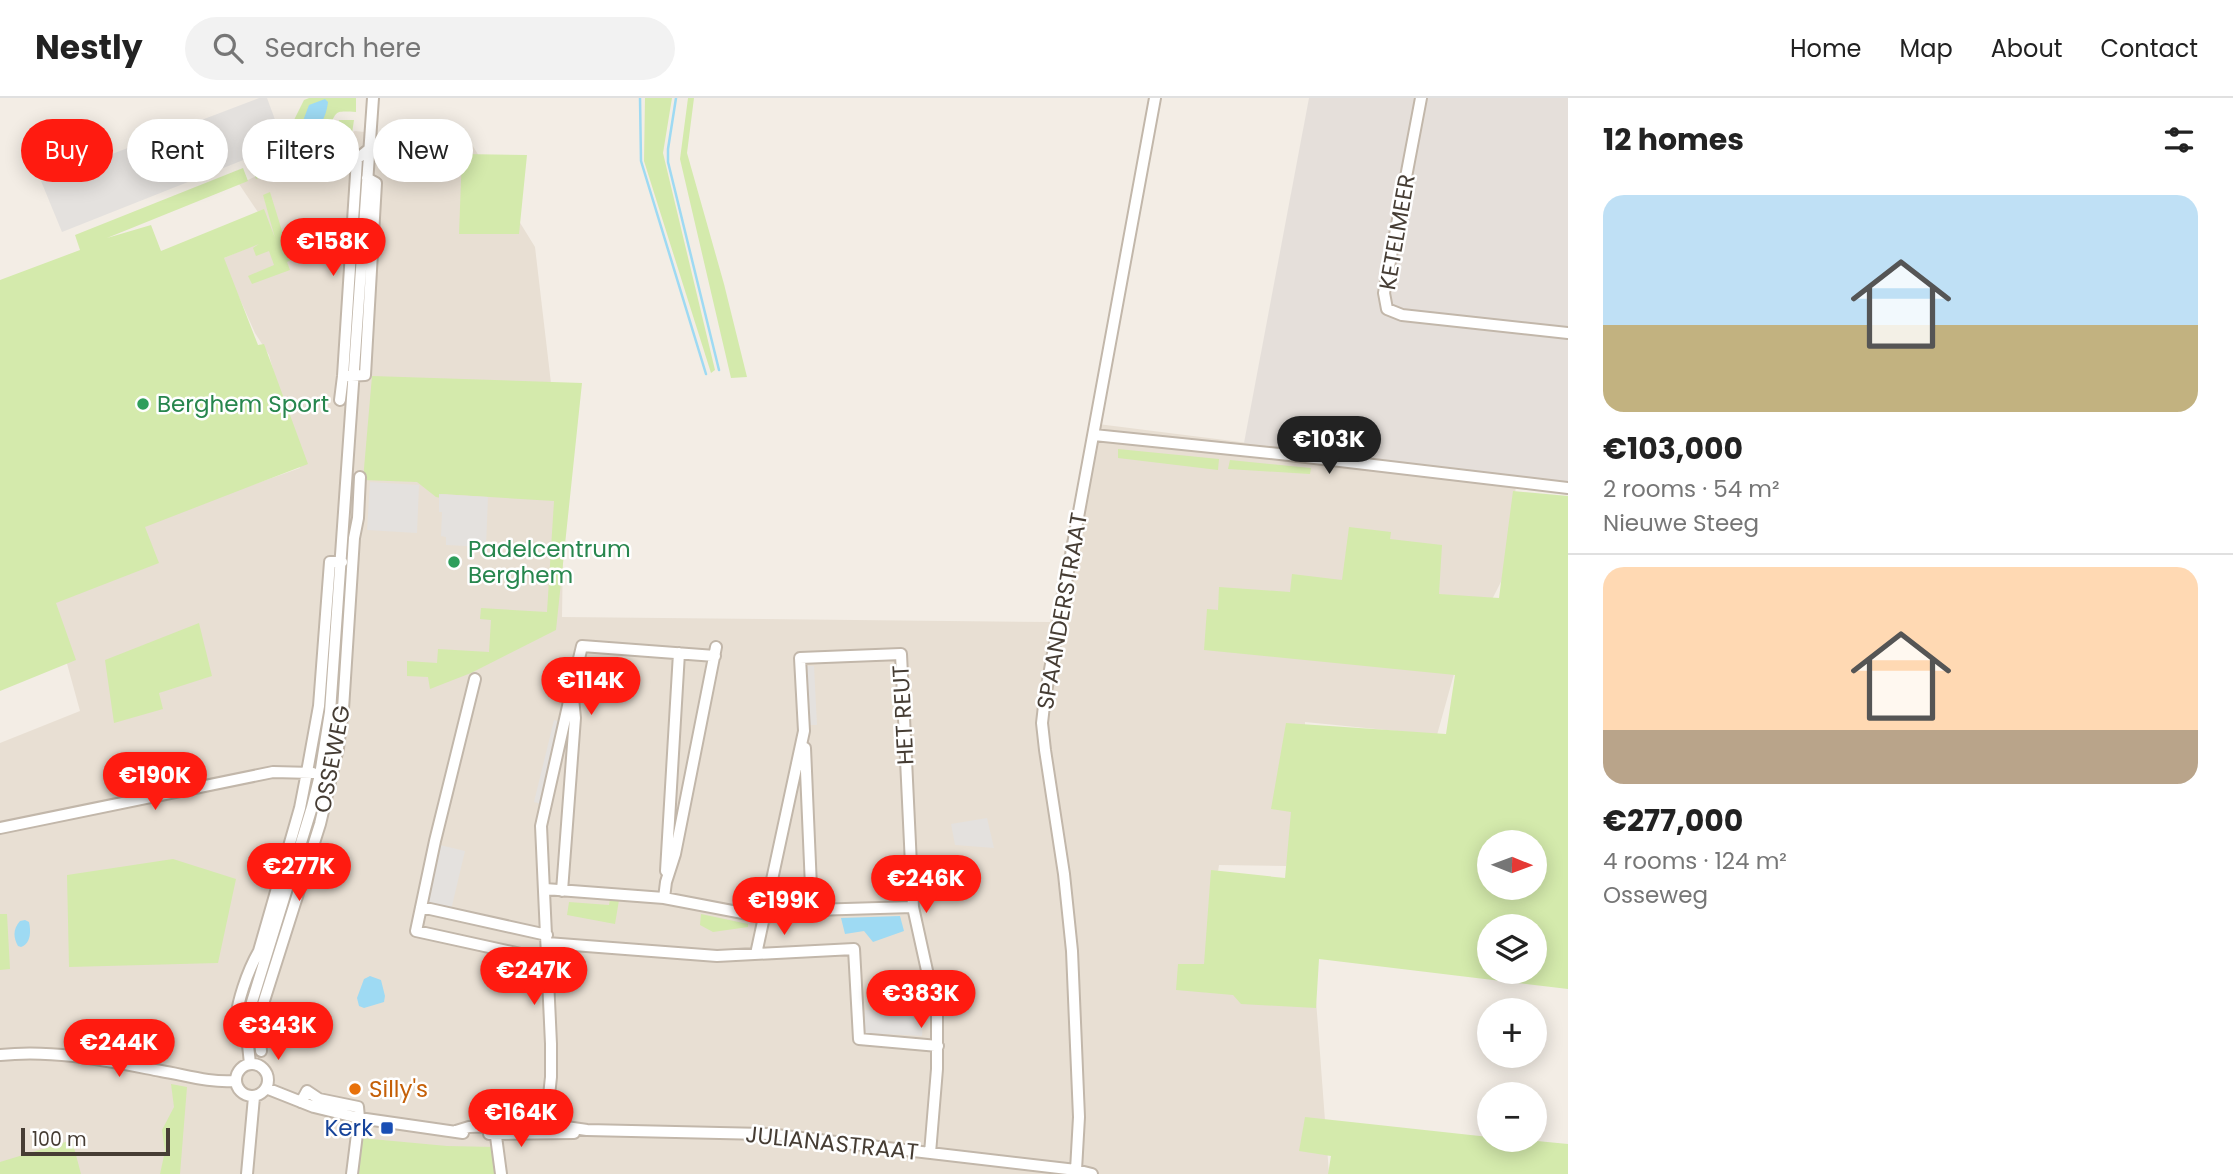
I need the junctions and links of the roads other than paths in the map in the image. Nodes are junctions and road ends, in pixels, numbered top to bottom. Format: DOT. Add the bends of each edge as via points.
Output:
graph roads {
  1 [pos="373,98"];
  2 [pos="1154,98"];
  3 [pos="1421,98"];
  4 [pos="368,150"];
  5 [pos="1568,333"];
  6 [pos="349,376"];
  7 [pos="340,400"];
  8 [pos="1094,435"];
  9 [pos="360,478"];
  10 [pos="1568,488"];
  11 [pos="346,491"];
  12 [pos="359,492"];
  13 [pos="331,631"];
  14 [pos="679,653"];
  15 [pos="475,680"];
  16 [pos="572,688"];
  17 [pos="804,731"];
  18 [pos="307,772"];
  19 [pos="320,775"];
  20 [pos="0,828"];
  21 [pos="666,882"];
  22 [pos="545,889"];
  23 [pos="562,891"];
  24 [pos="664,898"];
  25 [pos="421,907"];
  26 [pos="913,907"];
  27 [pos="812,910"];
  28 [pos="764,917"];
  29 [pos="547,939"];
  30 [pos="756,954"];
  31 [pos="548,960"];
  32 [pos="254,1018"];
  33 [pos="247,1035"];
  34 [pos="938,1046"];
  35 [pos="261,1051"];
  36 [pos="0,1055"];
  37 [pos="250,1064"];
  38 [pos="235,1081"];
  39 [pos="267,1088"];
  40 [pos="254,1097"];
  41 [pos="359,1118"];
  42 [pos="545,1128"];
  43 [pos="495,1130"];
  44 [pos="930,1153"];
  45 [pos="1076,1170"];
  46 [pos="247,1174"];
  47 [pos="352,1174"];
  48 [pos="501,1174"];
  49 [pos="1092,1174"];
  1 -- 4 [label="street, OSSEWEG"];
  2 -- 8 [label="street, SPAANDERSTRAAT"];
  3 -- 5 [label="street, KETELMEER" via="1384,293 1387,309"];
  4 -- 6 [label="street, OSSEWEG" via="364,297"];
  4 -- 6 [label="street, OSSEWEG" via="357,159"];
  6 -- 7 [label="street, OSSEWEG"];
  6 -- 11 [label="street, OSSEWEG"];
  8 -- 10 [label="street"];
  8 -- 45 [label="street, SPAANDERSTRAAT" via="1042,723 1072,951 1079,1117"];
  9 -- 12 [label="street, OSSEWEG"];
  11 -- 12 [label="street"];
  11 -- 13 [label="street, OSSEWEG"];
  12 -- 32 [label="street, OSSEWEG" via="338,748 320,824"];
  13 -- 18 [label="street, OSSEWEG"];
  13 -- 19 [label="street, OSSEWEG" via="330,712"];
  14 -- 16 [label="street" via="582,646"];
  14 -- 21 [label="street"];
  14 -- 21 [label="street" via="716,652"];
  15 -- 25 [label="street"];
  16 -- 22 [label="street" via="541,826"];
  16 -- 23 [label="street" via="575,718"];
  17 -- 26 [label="street, HET REUT" via="800,658 901,654"];
  17 -- 27 [label="street, HET REUT"];
  17 -- 28 [label="street, HET REUT"];
  18 -- 19 [label="street"];
  18 -- 20 [label="street" via="274,772"];
  18 -- 33 [label="street, OSSEWEG" via="274,902 236,1016 235,1026"];
  19 -- 32 [label="street, OSSEWEG"];
  21 -- 24 [label="street"];
  22 -- 23 [label="street"];
  22 -- 29 [label="street"];
  23 -- 24 [label="street"];
  24 -- 28 [label="street"];
  25 -- 29 [label="street"];
  25 -- 31 [label="street" via="416,930"];
  26 -- 27 [label="street"];
  26 -- 34 [label="street, HET REUT"];
  27 -- 28 [label="street"];
  28 -- 30 [label="street, HET REUT"];
  29 -- 30 [label="street" via="717,956"];
  29 -- 31 [label="street"];
  30 -- 34 [label="street" via="854,949 859,1039"];
  31 -- 42 [label="street" via="551,1077"];
  32 -- 33 [label="street, OSSEWEG"];
  32 -- 35 [label="street, OSSEWEG"];
  33 -- 37 [label="street, OSSEWEG"];
  34 -- 44 [label="street, HET REUT"];
  36 -- 38 [label="street" via="49,1053"];
  37 -- 38 [label="street" via="240,1069"];
  37 -- 39 [label="street" via="267,1072"];
  38 -- 40 [label="street" via="241,1093"];
  39 -- 40 [label="street"];
  39 -- 41 [label="street, JULIANASTRAAT" via="301,1102 307,1091 319,1099 358,1107"];
  40 -- 46 [label="street"];
  41 -- 43 [label="street, JULIANASTRAAT" via="456,1131"];
  41 -- 47 [label="street"];
  42 -- 43 [label="street, JULIANASTRAAT"];
  42 -- 44 [label="street, JULIANASTRAAT" via="768,1135"];
  43 -- 48 [label="street"];
  44 -- 45 [label="street, JULIANASTRAAT"];
  45 -- 49 [label="street, JULIANASTRAAT"];
}
